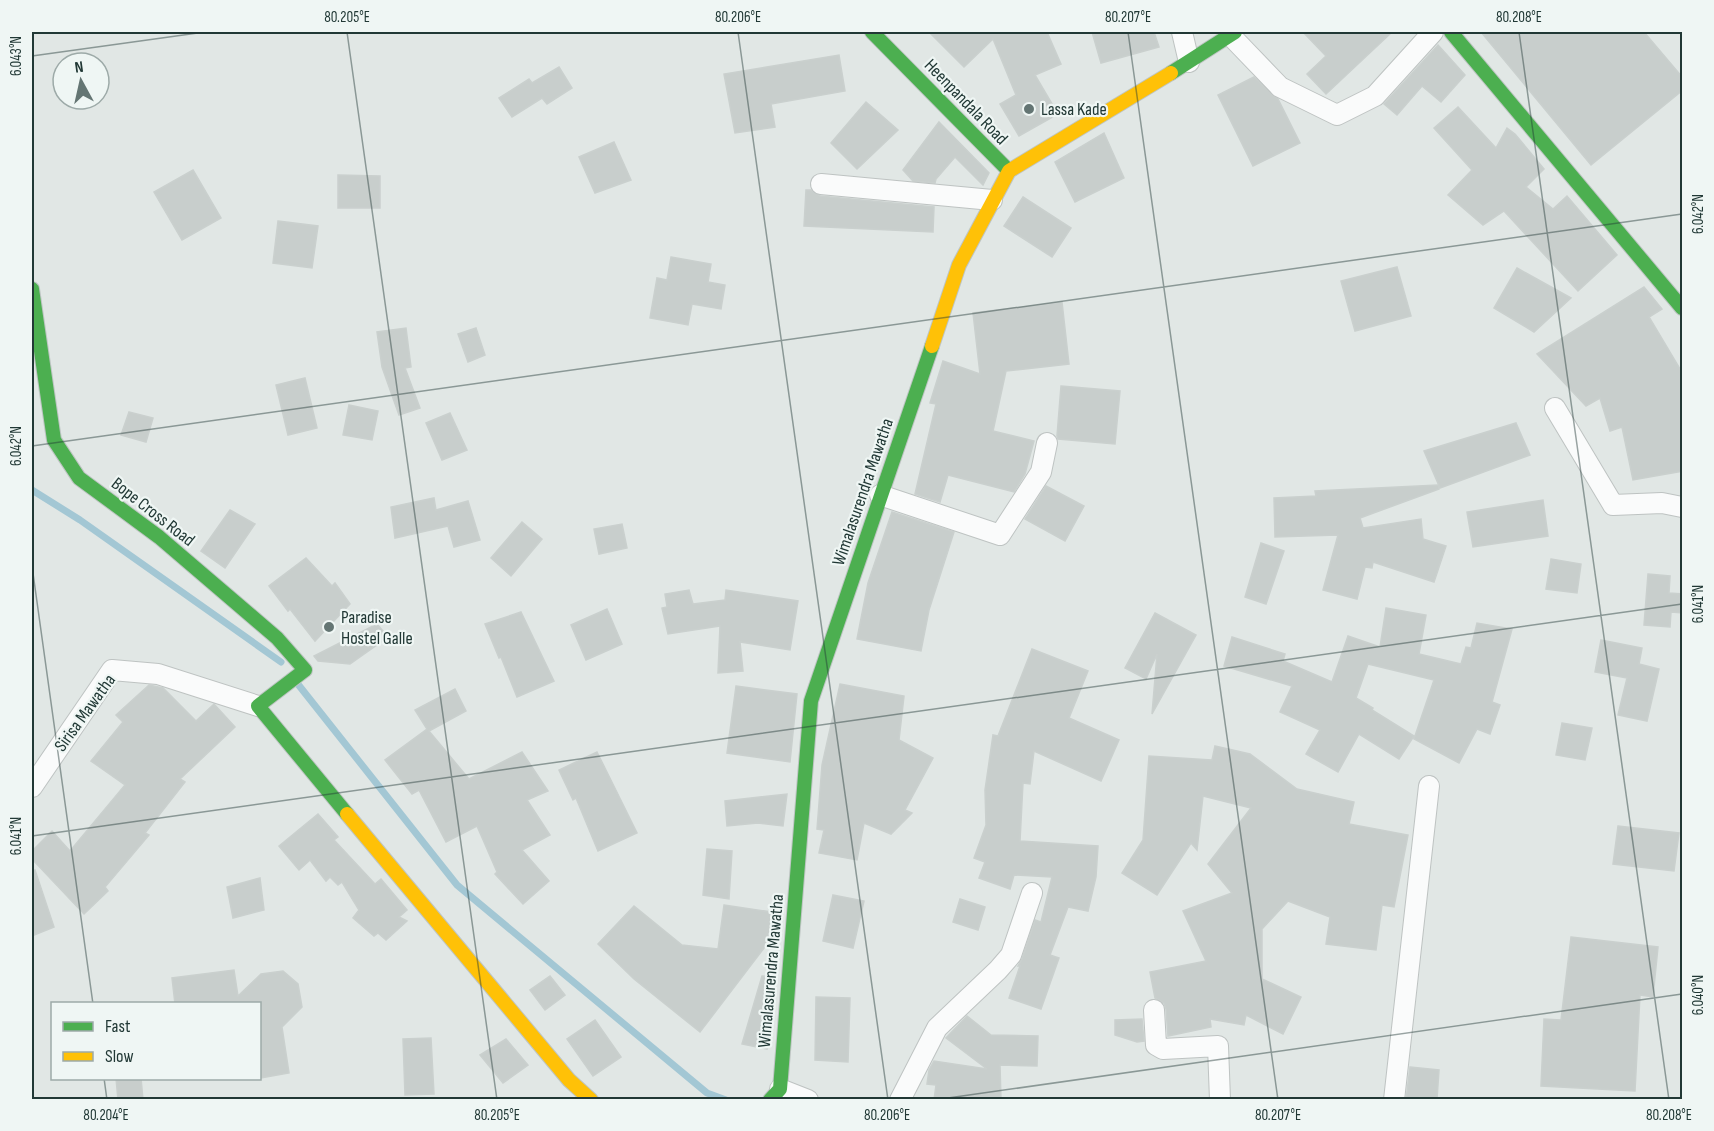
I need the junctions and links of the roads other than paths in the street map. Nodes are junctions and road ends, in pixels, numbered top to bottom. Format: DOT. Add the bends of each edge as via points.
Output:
graph roads {
  1 [pos="872,32"];
  2 [pos="1182,32"];
  3 [pos="1433,32"];
  4 [pos="1452,32"];
  5 [pos="1232,33"];
  6 [pos="1189,62"];
  7 [pos="1009,171"];
  8 [pos="821,184"];
  9 [pos="992,200"];
  10 [pos="32,289"];
  11 [pos="1683,308"];
  12 [pos="1555,408"];
  13 [pos="1047,443"];
  14 [pos="880,495"];
  15 [pos="1683,507"];
  16 [pos="258,706"];
  17 [pos="1429,786"];
  18 [pos="32,787"];
  19 [pos="1032,893"];
  20 [pos="1154,1010"];
  21 [pos="774,1095"];
  22 [pos="591,1100"];
  23 [pos="808,1100"];
  24 [pos="900,1100"];
  25 [pos="1220,1100"];
  26 [pos="1394,1100"];
  1 -- 7 [label="street, Heenpandala Road"];
  2 -- 6 [label="street"];
  3 -- 5 [label="street" via="1375,96 1337,115 1280,87"];
  4 -- 11 [label="street"];
  5 -- 6 [label="street, Wimalasurendra Mawatha"];
  6 -- 7 [label="street, Wimalasurendra Mawatha"];
  7 -- 9 [label="street, Wimalasurendra Mawatha"];
  8 -- 9 [label="street"];
  9 -- 14 [label="street, Wimalasurendra Mawatha" via="959,265"];
  10 -- 16 [label="street, Bope Cross Road" via="54,440 79,478 159,537 277,638 305,670"];
  12 -- 15 [label="street" via="1613,505 1662,503"];
  13 -- 14 [label="street" via="1041,472 1000,535"];
  14 -- 21 [label="street, Wimalasurendra Mawatha" via="811,701"];
  16 -- 18 [label="street, Sirisa Mawatha" via="158,674 112,670"];
  16 -- 22 [label="street" via="569,1080"];
  17 -- 26 [label="street"];
  19 -- 24 [label="street" via="1011,955 937,1028"];
  20 -- 25 [label="street" via="1156,1044 1163,1049 1218,1046"];
  21 -- 23 [label="street"];
}
